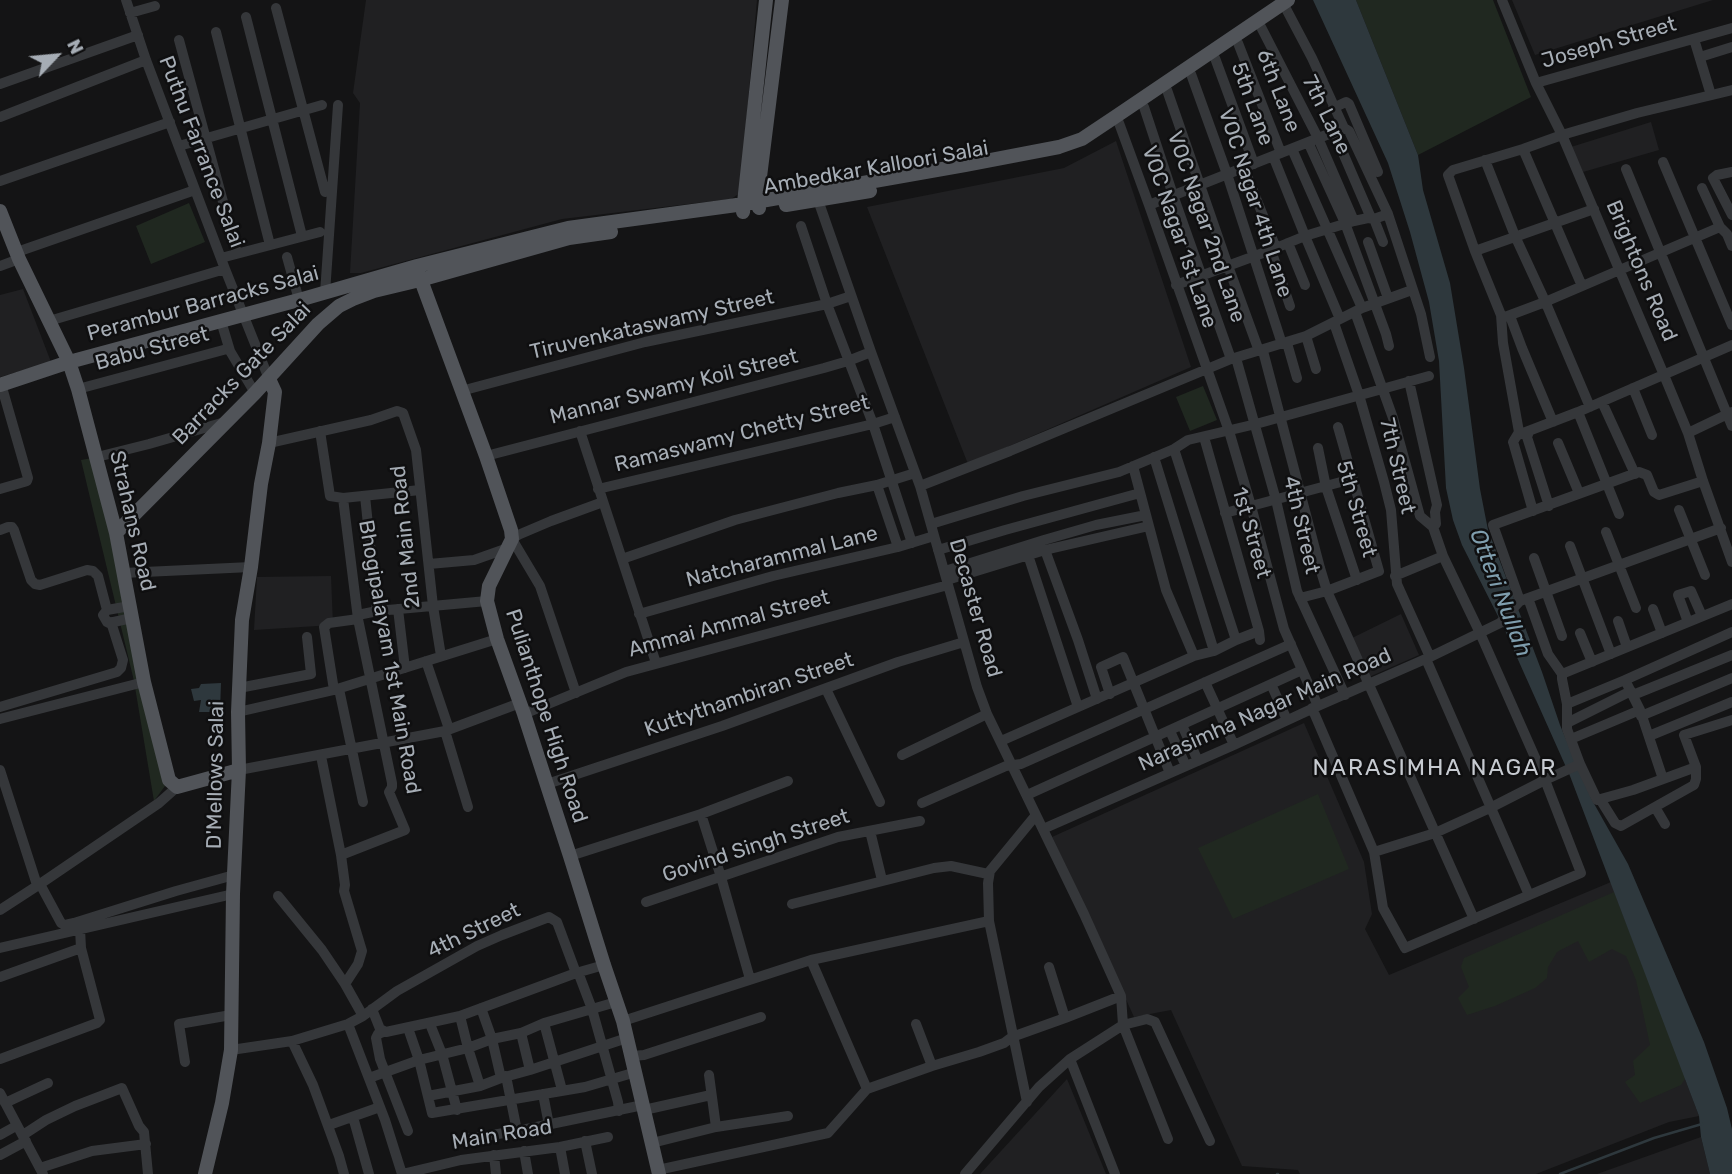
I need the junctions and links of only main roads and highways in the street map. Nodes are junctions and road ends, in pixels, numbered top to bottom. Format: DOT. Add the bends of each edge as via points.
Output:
graph roads {
  1 [pos="766,0"];
  2 [pos="782,0"];
  3 [pos="1300,0"];
  4 [pos="1286,4"];
  5 [pos="1117,120"];
  6 [pos="751,207"];
  7 [pos="0,211"];
  8 [pos="418,273"];
  9 [pos="69,362"];
  10 [pos="269,379"];
  11 [pos="1,385"];
  12 [pos="116,533"];
  13 [pos="239,770"];
  14 [pos="658,1172"];
  15 [pos="205,1174"];
  1 -- 6 [label="main road"];
  2 -- 6 [label="main road"];
  3 -- 4 [label="main road, Ambedkar Kalloori Salai"];
  4 -- 5 [label="main road, Ambedkar Kalloori Salai"];
  4 -- 5 [label="main road, Ambedkar Kalloori Salai" via="1238,43 1144,107"];
  5 -- 6 [label="main road, Ambedkar Kalloori Salai" via="1059,147"];
  6 -- 8 [label="main road, Ambedkar Kalloori Salai" via="569,238"];
  7 -- 9 [label="main road, Strahans Road"];
  8 -- 9 [label="main road, Perambur Barracks Salai" via="325,293"];
  8 -- 10 [label="main road, Barracks Gate Salai" via="339,306"];
  8 -- 14 [label="main road, Pulianthope High Road" via="509,524 510,544 486,593 487,601 623,1021"];
  9 -- 11 [label="main road, Perambur Barracks Salai"];
  9 -- 12 [label="main road, Strahans Road"];
  10 -- 12 [label="main road, Barracks Gate Salai"];
  10 -- 13 [label="main road, D'Mellows Salai" via="275,392 242,620"];
  12 -- 13 [label="main road, Strahans Road" via="144,682 169,780 177,786"];
  13 -- 15 [label="main road, D'Mellows Salai" via="231,1050"];
}
